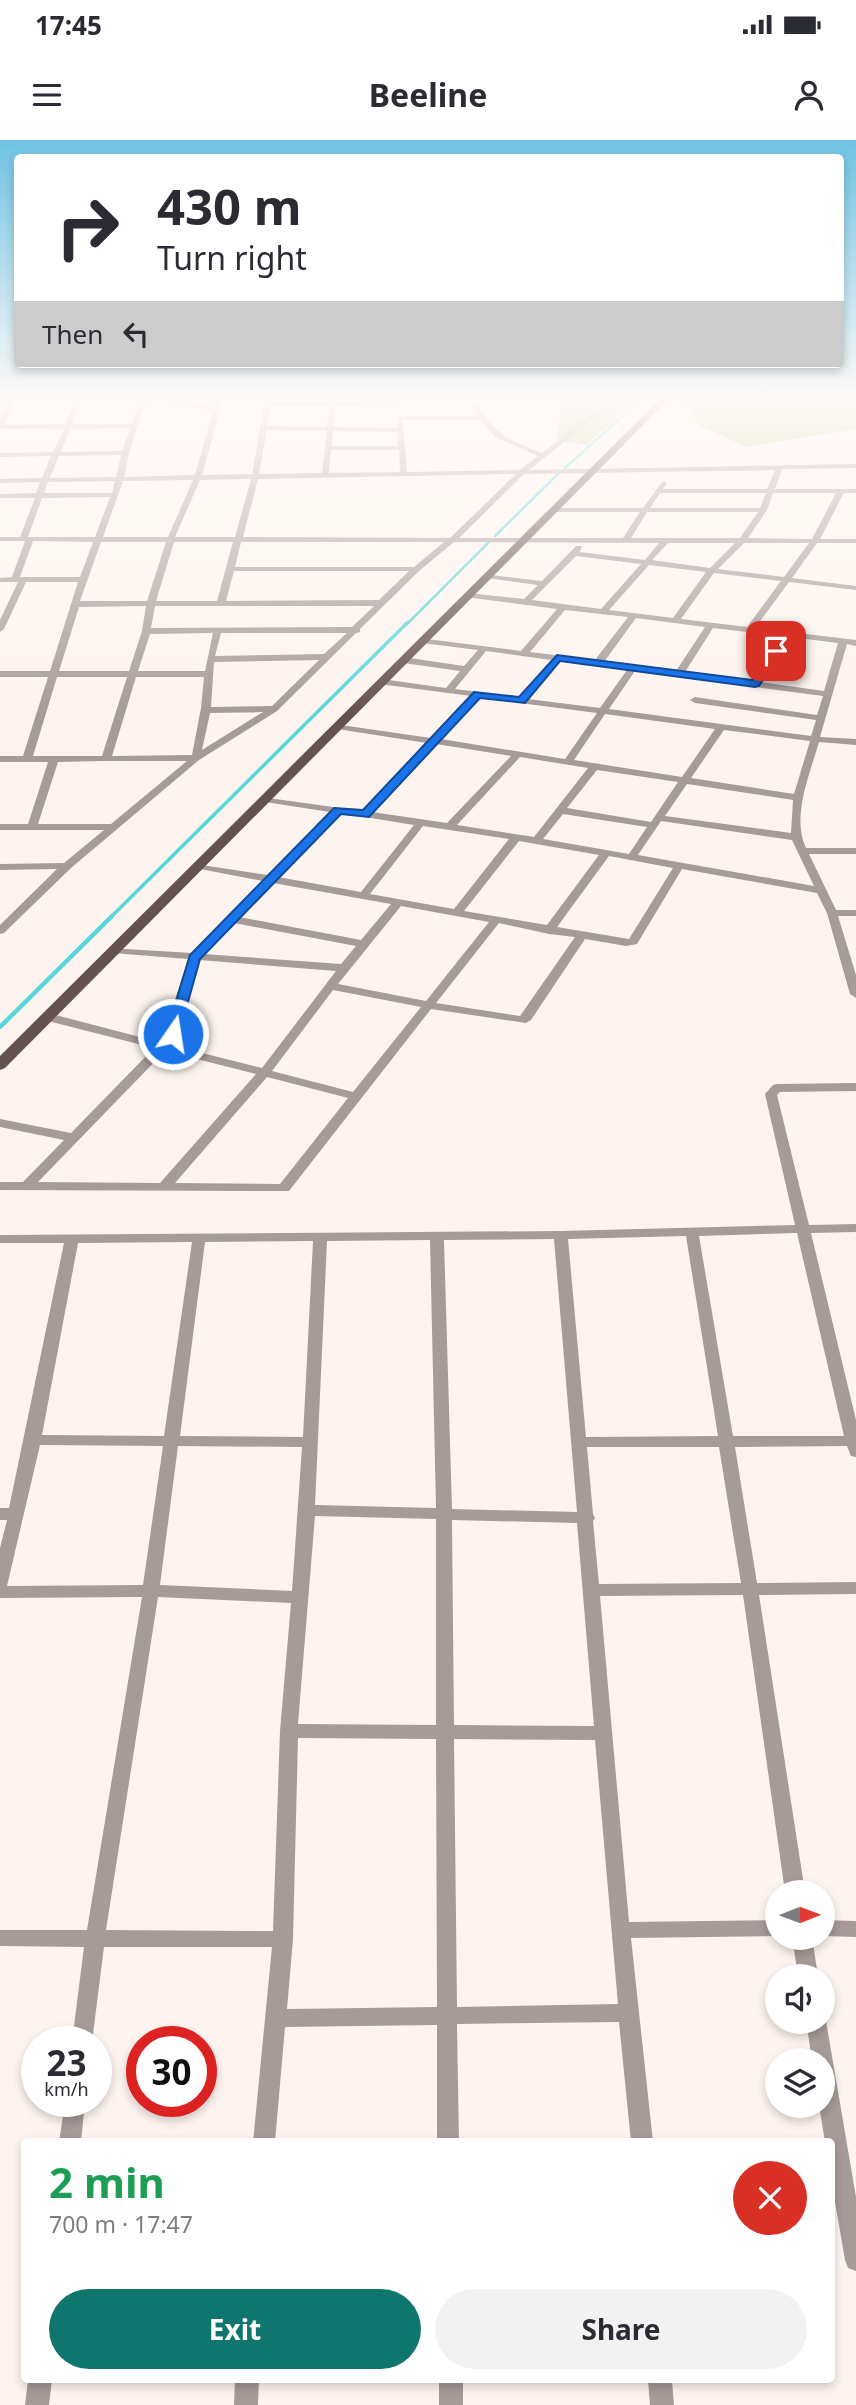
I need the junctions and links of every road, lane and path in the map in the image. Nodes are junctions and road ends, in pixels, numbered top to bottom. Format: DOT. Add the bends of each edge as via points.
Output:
graph roads {
  1 [pos="37,502"];
  2 [pos="112,502"];
  3 [pos="187,502"];
  4 [pos="248,502"];
  5 [pos="491,502"];
  6 [pos="563,502"];
  7 [pos="652,502"];
  8 [pos="767,502"];
  9 [pos="835,502"];
  10 [pos="554,510"];
  11 [pos="646,510"];
  12 [pos="763,510"];
  13 [pos="99,538"];
  14 [pos="171,538"];
  15 [pos="238,538"];
  16 [pos="0,539"];
  17 [pos="26,539"];
  18 [pos="453,539"];
  19 [pos="524,539"];
  20 [pos="589,540"];
  21 [pos="626,540"];
  22 [pos="666,540"];
  23 [pos="743,540"];
  24 [pos="815,541"];
  25 [pos="856,541"];
  26 [pos="572,553"];
  27 [pos="646,562"];
  28 [pos="229,569"];
  29 [pos="416,569"];
  30 [pos="711,571"];
  31 [pos="487,576"];
  32 [pos="83,579"];
  33 [pos="0,580"];
  34 [pos="19,580"];
  35 [pos="785,580"];
  36 [pos="542,583"];
  37 [pos="856,588"];
  38 [pos="468,595"];
  39 [pos="526,602"];
  40 [pos="151,603"];
  41 [pos="221,603"];
  42 [pos="380,603"];
  43 [pos="77,604"];
  44 [pos="563,607"];
  45 [pos="603,612"];
  46 [pos="633,616"];
  47 [pos="675,621"];
  48 [pos="711,625"];
  49 [pos="0,629"];
  50 [pos="218,630"];
  51 [pos="357,630"];
  52 [pos="749,630"];
  53 [pos="146,631"];
  54 [pos="787,635"];
  55 [pos="422,640"];
  56 [pos="843,642"];
  57 [pos="856,643"];
  58 [pos="484,648"];
  59 [pos="524,653"];
  60 [pos="324,657"];
  61 [pos="557,658"];
  62 [pos="211,659"];
  63 [pos="403,660"];
  64 [pos="598,663"];
  65 [pos="633,667"];
  66 [pos="466,669"];
  67 [pos="0,674"];
  68 [pos="54,674"];
  69 [pos="208,674"];
  70 [pos="679,674"];
  71 [pos="133,675"];
  72 [pos="709,678"];
  73 [pos="382,682"];
  74 [pos="755,684"];
  75 [pos="448,691"];
  76 [pos="827,694"];
  77 [pos="477,695"];
  78 [pos="522,701"];
  79 [pos="695,701"];
  80 [pos="274,709"];
  81 [pos="205,710"];
  82 [pos="602,711"];
  83 [pos="820,718"];
  84 [pos="682,722"];
  85 [pos="337,726"];
  86 [pos="721,727"];
  87 [pos="814,739"];
  88 [pos="435,741"];
  89 [pos="856,742"];
  90 [pos="518,754"];
  91 [pos="196,758"];
  92 [pos="0,759"];
  93 [pos="106,759"];
  94 [pos="27,760"];
  95 [pos="54,760"];
  96 [pos="568,762"];
  97 [pos="595,766"];
  98 [pos="684,780"];
  99 [pos="798,797"];
  100 [pos="265,799"];
  101 [pos="338,810"];
  102 [pos="560,810"];
  103 [pos="365,814"];
  104 [pos="421,822"];
  105 [pos="656,822"];
  106 [pos="450,826"];
  107 [pos="0,827"];
  108 [pos="32,827"];
  109 [pos="115,827"];
  110 [pos="796,836"];
  111 [pos="516,837"];
  112 [pos="537,841"];
  113 [pos="802,851"];
  114 [pos="856,851"];
  115 [pos="606,853"];
  116 [pos="631,858"];
  117 [pos="67,866"];
  118 [pos="199,866"];
  119 [pos="679,866"];
  120 [pos="0,867"];
  121 [pos="272,880"];
  122 [pos="820,890"];
  123 [pos="363,897"];
  124 [pos="398,903"];
  125 [pos="832,913"];
  126 [pos="856,913"];
  127 [pos="456,914"];
  128 [pos="0,916"];
  129 [pos="16,916"];
  130 [pos="231,919"];
  131 [pos="495,921"];
  132 [pos="0,931"];
  133 [pos="549,931"];
  134 [pos="581,936"];
  135 [pos="364,944"];
  136 [pos="113,950"];
  137 [pos="194,957"];
  138 [pos="344,968"];
  139 [pos="332,986"];
  140 [pos="856,994"];
  141 [pos="427,1005"];
  142 [pos="48,1017"];
  143 [pos="164,1045"];
  144 [pos="0,1065"];
  145 [pos="265,1072"];
  146 [pos="856,1087"];
  147 [pos="355,1096"];
  148 [pos="0,1123"];
  149 [pos="75,1138"];
  150 [pos="0,1185"];
  151 [pos="28,1185"];
  152 [pos="165,1186"];
  153 [pos="802,1228"];
  154 [pos="856,1228"];
  155 [pos="692,1232"];
  156 [pos="561,1235"];
  157 [pos="437,1236"];
  158 [pos="320,1237"];
  159 [pos="199,1238"];
  160 [pos="0,1239"];
  161 [pos="72,1239"];
  162 [pos="33,1440"];
  163 [pos="170,1440"];
  164 [pos="311,1442"];
  165 [pos="580,1442"];
  166 [pos="726,1442"];
  167 [pos="855,1446"];
  168 [pos="307,1510"];
  169 [pos="8,1514"];
  170 [pos="444,1514"];
  171 [pos="587,1518"];
  172 [pos="0,1584"];
  173 [pos="750,1588"];
  174 [pos="856,1588"];
  175 [pos="593,1590"];
  176 [pos="151,1591"];
  177 [pos="0,1592"];
  178 [pos="300,1597"];
  179 [pos="289,1731"];
  180 [pos="444,1732"];
  181 [pos="606,1733"];
  182 [pos="793,1880"];
  183 [pos="765,1928"];
  184 [pos="835,1928"];
  185 [pos="856,1929"];
  186 [pos="620,1930"];
  187 [pos="0,1938"];
  188 [pos="95,1938"];
  189 [pos="283,1939"];
  190 [pos="630,2013"];
  191 [pos="447,2015"];
  192 [pos="275,2018"];
  193 [pos="84,2026"];
  194 [pos="73,2117"];
  195 [pos="832,2118"];
  196 [pos="70,2138"];
  197 [pos="264,2138"];
  198 [pos="448,2138"];
  199 [pos="642,2138"];
  200 [pos="856,2260"];
  201 [pos="40,2383"];
  202 [pos="247,2383"];
  203 [pos="451,2383"];
  204 [pos="660,2383"];
  205 [pos="37,2405"];
  206 [pos="246,2405"];
  207 [pos="452,2405"];
  208 [pos="662,2405"];
  1 -- 17 [label="street"];
  2 -- 13 [label="street"];
  3 -- 14 [label="street"];
  4 -- 15 [label="street"];
  5 -- 18 [label="street"];
  6 -- 10 [label="main road"];
  7 -- 11 [label="street"];
  8 -- 12 [label="street"];
  9 -- 24 [label="street"];
  10 -- 11 [label="street"];
  10 -- 19 [label="main road"];
  11 -- 12 [label="street"];
  11 -- 21 [label="street"];
  12 -- 23 [label="street"];
  13 -- 14 [label="street"];
  13 -- 17 [label="street"];
  13 -- 32 [label="street"];
  14 -- 15 [label="street"];
  14 -- 40 [label="street"];
  15 -- 18 [label="street"];
  15 -- 28 [label="street"];
  16 -- 17 [label="street"];
  17 -- 34 [label="street"];
  18 -- 19 [label="street"];
  18 -- 29 [label="street"];
  19 -- 20 [label="street"];
  19 -- 31 [label="main road"];
  20 -- 21 [label="street"];
  20 -- 26 [label="street"];
  21 -- 22 [label="street"];
  22 -- 23 [label="street"];
  22 -- 27 [label="street"];
  23 -- 24 [label="street"];
  23 -- 30 [label="street"];
  24 -- 25 [label="street"];
  24 -- 35 [label="street"];
  26 -- 27 [label="street"];
  26 -- 36 [label="street"];
  27 -- 30 [label="street"];
  27 -- 45 [label="street"];
  28 -- 29 [label="street"];
  28 -- 41 [label="street"];
  29 -- 42 [label="street"];
  30 -- 35 [label="street"];
  30 -- 47 [label="street"];
  31 -- 36 [label="street"];
  31 -- 38 [label="main road"];
  32 -- 34 [label="street"];
  32 -- 43 [label="street"];
  33 -- 34 [label="street"];
  34 -- 49 [label="street"];
  35 -- 37 [label="street"];
  35 -- 52 [label="street"];
  36 -- 39 [label="street"];
  38 -- 39 [label="street"];
  38 -- 55 [label="main road"];
  39 -- 44 [label="street"];
  40 -- 41 [label="street"];
  40 -- 43 [label="street"];
  40 -- 53 [label="street"];
  41 -- 42 [label="street"];
  42 -- 51 [label="street"];
  43 -- 68 [label="street"];
  44 -- 45 [label="street"];
  44 -- 59 [label="street"];
  45 -- 46 [label="street"];
  46 -- 47 [label="street"];
  46 -- 64 [label="street"];
  47 -- 48 [label="street"];
  48 -- 52 [label="street"];
  48 -- 70 [label="street"];
  50 -- 51 [label="street"];
  50 -- 53 [label="street"];
  50 -- 62 [label="street"];
  51 -- 60 [label="street"];
  52 -- 54 [label="street"];
  53 -- 71 [label="street"];
  54 -- 56 [label="street"];
  54 -- 74 [label="street"];
  55 -- 58 [label="street"];
  55 -- 63 [label="main road"];
  56 -- 57 [label="street"];
  56 -- 76 [label="street"];
  58 -- 59 [label="street"];
  58 -- 66 [label="street"];
  59 -- 61 [label="street"];
  60 -- 62 [label="street"];
  60 -- 80 [label="street"];
  61 -- 64 [label="street"];
  61 -- 78 [label="street"];
  62 -- 69 [label="street"];
  63 -- 66 [label="street"];
  63 -- 73 [label="main road"];
  64 -- 65 [label="street"];
  65 -- 70 [label="street"];
  65 -- 82 [label="street"];
  66 -- 75 [label="street"];
  67 -- 68 [label="street"];
  68 -- 71 [label="street"];
  68 -- 94 [label="street"];
  69 -- 71 [label="street"];
  69 -- 81 [label="street"];
  70 -- 72 [label="street"];
  71 -- 93 [label="street"];
  72 -- 74 [label="street"];
  72 -- 79 [label="street"];
  73 -- 75 [label="street"];
  73 -- 85 [label="main road"];
  74 -- 76 [label="street"];
  75 -- 77 [label="street"];
  76 -- 83 [label="street"];
  77 -- 78 [label="street"];
  77 -- 88 [label="street"];
  78 -- 82 [label="street"];
  79 -- 83 [label="street"];
  79 -- 84 [label="street"];
  80 -- 81 [label="street"];
  80 -- 91 [label="street"];
  81 -- 91 [label="street"];
  82 -- 84 [label="street"];
  82 -- 96 [label="street"];
  83 -- 87 [label="street"];
  84 -- 86 [label="street"];
  85 -- 88 [label="street"];
  85 -- 100 [label="main road"];
  86 -- 87 [label="street"];
  86 -- 98 [label="street"];
  87 -- 89 [label="street"];
  87 -- 99 [label="street"];
  88 -- 90 [label="street"];
  88 -- 103 [label="street"];
  90 -- 96 [label="street"];
  90 -- 106 [label="street"];
  91 -- 93 [label="street"];
  91 -- 109 [label="street"];
  92 -- 94 [label="street"];
  93 -- 95 [label="street"];
  94 -- 95 [label="street"];
  95 -- 108 [label="street"];
  96 -- 97 [label="street"];
  97 -- 98 [label="street"];
  97 -- 102 [label="street"];
  98 -- 99 [label="street"];
  98 -- 105 [label="street"];
  99 -- 110 [label="street"];
  100 -- 101 [label="street"];
  100 -- 118 [label="main road"];
  101 -- 103 [label="street"];
  101 -- 121 [label="street"];
  102 -- 105 [label="street"];
  102 -- 112 [label="street"];
  103 -- 104 [label="street"];
  104 -- 106 [label="street"];
  104 -- 123 [label="street"];
  105 -- 110 [label="street"];
  105 -- 116 [label="street"];
  106 -- 111 [label="street"];
  107 -- 108 [label="street"];
  108 -- 109 [label="street"];
  109 -- 117 [label="street"];
  110 -- 113 [label="street"];
  111 -- 112 [label="street"];
  111 -- 127 [label="street"];
  112 -- 115 [label="street"];
  113 -- 114 [label="street"];
  113 -- 122 [label="street"];
  115 -- 116 [label="street"];
  115 -- 133 [label="street"];
  116 -- 119 [label="street"];
  117 -- 120 [label="street"];
  117 -- 129 [label="street"];
  118 -- 121 [label="street"];
  118 -- 136 [label="main road"];
  119 -- 122 [label="street"];
  119 -- 134 [label="street" via="632,942"];
  121 -- 123 [label="street"];
  121 -- 130 [label="street"];
  122 -- 125 [label="street"];
  123 -- 124 [label="street"];
  124 -- 127 [label="street"];
  124 -- 135 [label="street"];
  125 -- 126 [label="street"];
  125 -- 140 [label="street"];
  127 -- 131 [label="street"];
  128 -- 129 [label="street"];
  129 -- 132 [label="street"];
  130 -- 135 [label="street"];
  130 -- 137 [label="street"];
  131 -- 133 [label="street"];
  131 -- 141 [label="street"];
  133 -- 134 [label="street"];
  134 -- 141 [label="street" via="522,1020"];
  135 -- 138 [label="street"];
  136 -- 137 [label="street"];
  136 -- 142 [label="main road"];
  137 -- 138 [label="street"];
  137 -- 143 [label="street" via="173,1034"];
  138 -- 139 [label="street"];
  139 -- 141 [label="street"];
  139 -- 145 [label="street"];
  141 -- 147 [label="street"];
  142 -- 143 [label="street"];
  142 -- 144 [label="main road"];
  143 -- 145 [label="street"];
  143 -- 149 [label="street"];
  145 -- 147 [label="street"];
  145 -- 152 [label="street"];
  146 -- 153 [label="street" via="772,1090"];
  147 -- 152 [label="street" via="284,1188"];
  148 -- 149 [label="street"];
  149 -- 151 [label="street"];
  150 -- 151 [label="street"];
  151 -- 152 [label="street"];
  153 -- 154 [label="street"];
  153 -- 155 [label="street"];
  153 -- 167 [label="street"];
  155 -- 156 [label="street"];
  155 -- 166 [label="street"];
  156 -- 157 [label="street"];
  156 -- 165 [label="street"];
  157 -- 158 [label="street"];
  157 -- 170 [label="street"];
  158 -- 159 [label="street"];
  158 -- 164 [label="street"];
  159 -- 161 [label="street"];
  159 -- 163 [label="street"];
  160 -- 161 [label="street"];
  161 -- 162 [label="street"];
  162 -- 163 [label="street"];
  162 -- 169 [label="street"];
  163 -- 164 [label="street"];
  163 -- 176 [label="street"];
  164 -- 168 [label="street"];
  165 -- 166 [label="street"];
  165 -- 171 [label="street"];
  166 -- 167 [label="street"];
  166 -- 173 [label="street"];
  168 -- 170 [label="street"];
  168 -- 178 [label="street"];
  169 -- 172 [label="street"];
  170 -- 171 [label="street"];
  170 -- 180 [label="street"];
  171 -- 175 [label="street"];
  173 -- 174 [label="street"];
  173 -- 175 [label="street"];
  173 -- 182 [label="street"];
  175 -- 181 [label="street"];
  176 -- 177 [label="street"];
  176 -- 178 [label="street"];
  176 -- 188 [label="street"];
  178 -- 179 [label="street"];
  179 -- 180 [label="street"];
  179 -- 189 [label="street"];
  180 -- 181 [label="street"];
  180 -- 191 [label="street"];
  181 -- 186 [label="street"];
  183 -- 186 [label="street"];
  184 -- 185 [label="street"];
  186 -- 190 [label="street"];
  187 -- 188 [label="street"];
  188 -- 189 [label="street"];
  188 -- 193 [label="street"];
  189 -- 192 [label="street"];
  190 -- 191 [label="street"];
  190 -- 199 [label="street"];
  191 -- 192 [label="street"];
  191 -- 198 [label="street"];
  192 -- 197 [label="street"];
  194 -- 196 [label="street"];
  195 -- 200 [label="street"];
  201 -- 205 [label="street"];
  202 -- 206 [label="street"];
  203 -- 207 [label="street"];
  204 -- 208 [label="street"];
}
